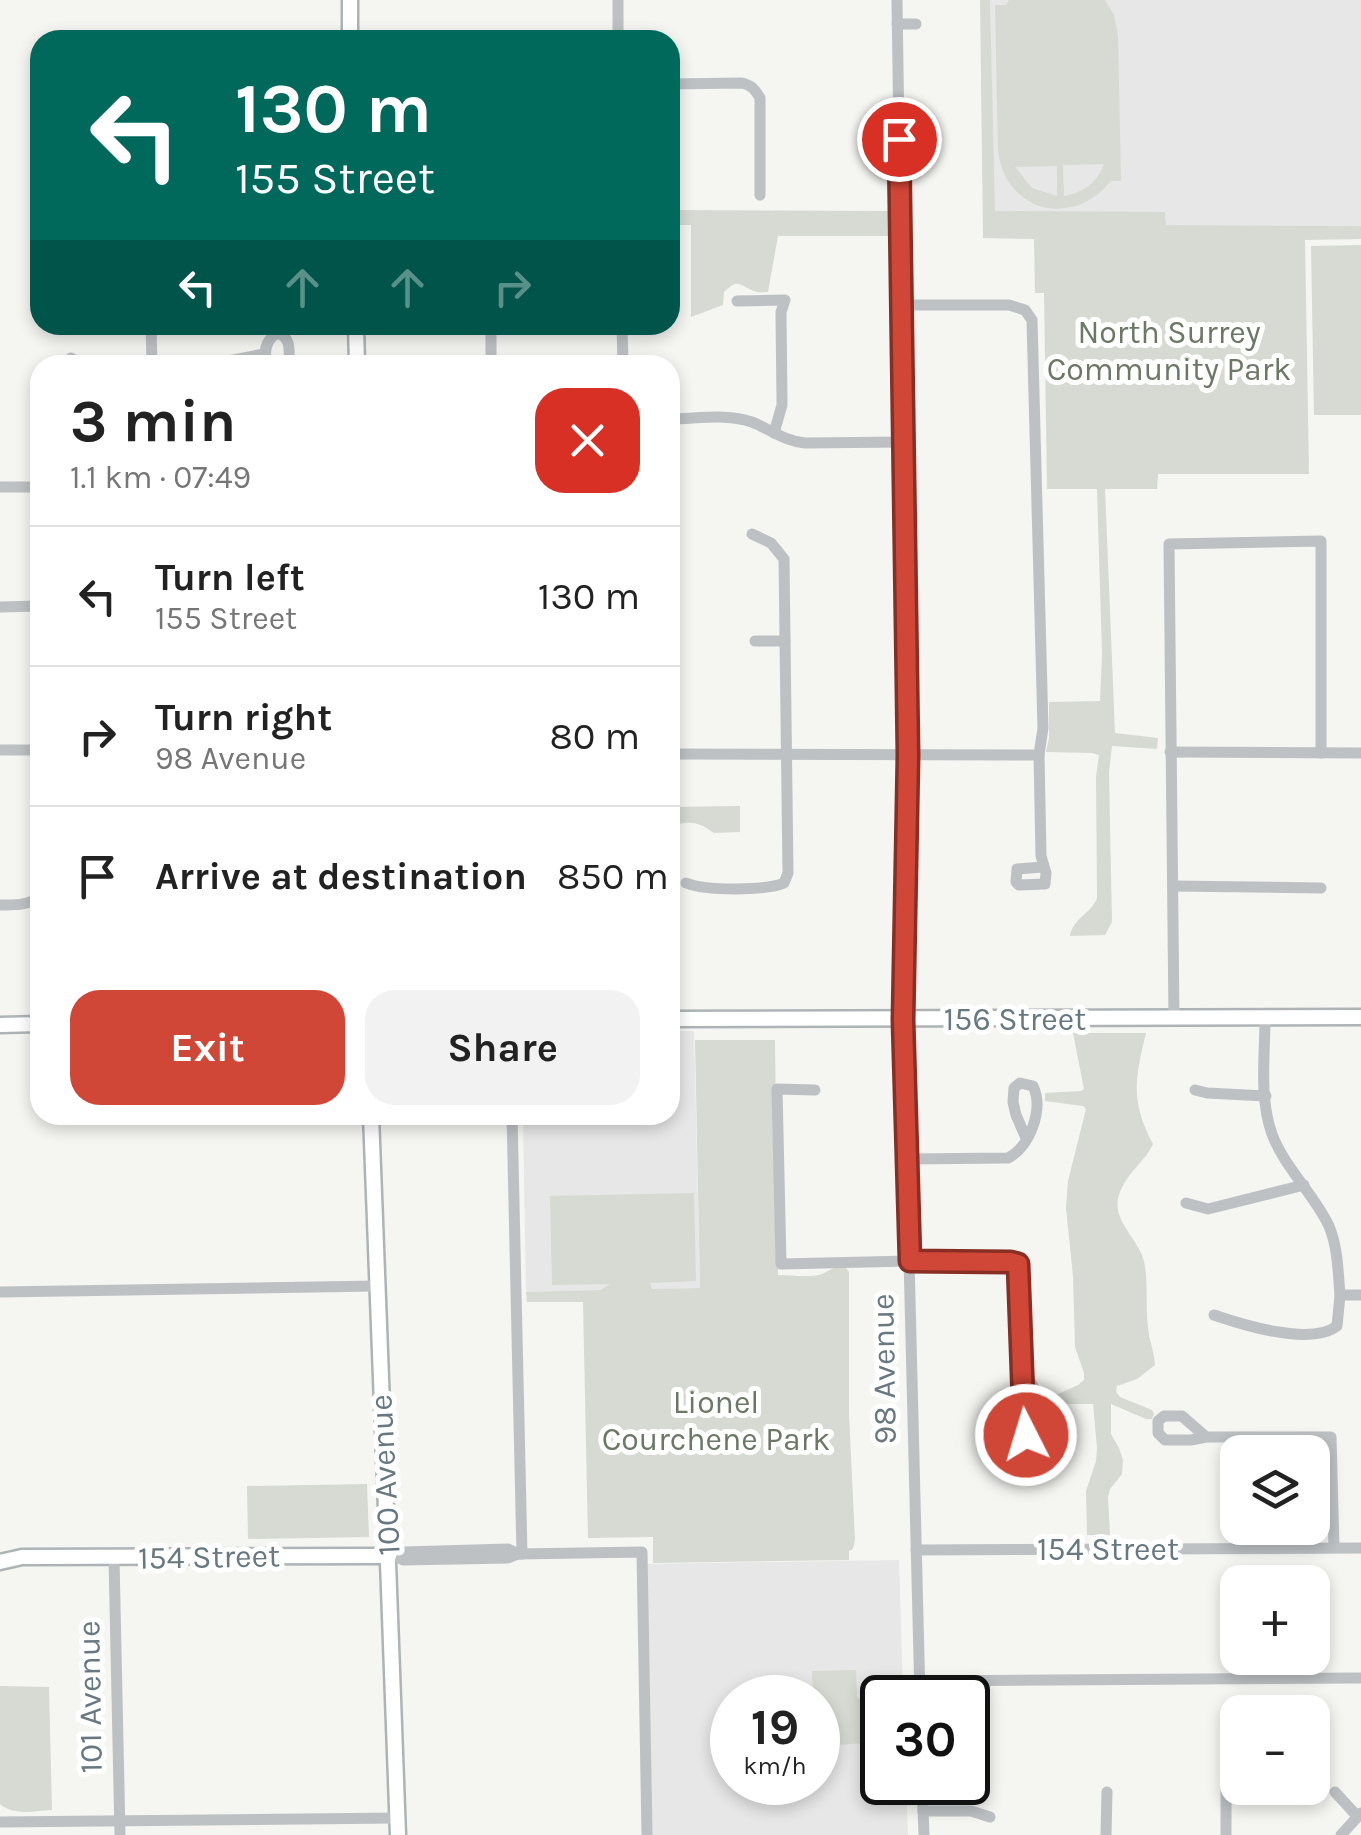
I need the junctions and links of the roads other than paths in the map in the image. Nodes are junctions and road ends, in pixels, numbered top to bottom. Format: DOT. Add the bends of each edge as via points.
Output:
graph roads {
  1 [pos="350,0"];
  2 [pos="618,0"];
  3 [pos="897,0"];
  4 [pos="897,24"];
  5 [pos="916,24"];
  6 [pos="350,30"];
  7 [pos="618,30"];
  8 [pos="680,84"];
  9 [pos="899,139"];
  10 [pos="918,139"];
  11 [pos="760,195"];
  12 [pos="737,301"];
  13 [pos="902,305"];
  14 [pos="680,420"];
  15 [pos="774,433"];
  16 [pos="904,442"];
  17 [pos="30,486"];
  18 [pos="0,488"];
  19 [pos="752,534"];
  20 [pos="30,606"];
  21 [pos="0,607"];
  22 [pos="785,640"];
  23 [pos="755,641"];
  24 [pos="0,750"];
  25 [pos="1170,752"];
  26 [pos="1321,753"];
  27 [pos="1361,753"];
  28 [pos="680,754"];
  29 [pos="786,754"];
  30 [pos="30,755"];
  31 [pos="908,755"];
  32 [pos="1040,755"];
  33 [pos="1044,867"];
  34 [pos="686,883"];
  35 [pos="1174,886"];
  36 [pos="1321,888"];
  37 [pos="30,902"];
  38 [pos="0,905"];
  39 [pos="1361,1017"];
  40 [pos="1174,1018"];
  41 [pos="1265,1018"];
  42 [pos="680,1019"];
  43 [pos="903,1020"];
  44 [pos="0,1024"];
  45 [pos="30,1024"];
  46 [pos="815,1090"];
  47 [pos="1195,1090"];
  48 [pos="1266,1096"];
  49 [pos="371,1125"];
  50 [pos="512,1125"];
  51 [pos="1026,1138"];
  52 [pos="907,1158"];
  53 [pos="1304,1185"];
  54 [pos="1186,1204"];
  55 [pos="910,1261"];
  56 [pos="376,1286"];
  57 [pos="0,1292"];
  58 [pos="1340,1295"];
  59 [pos="1361,1295"];
  60 [pos="1214,1315"];
  61 [pos="1022,1369"];
  62 [pos="1206,1437"];
  63 [pos="1334,1547"];
  64 [pos="1361,1548"];
  65 [pos="916,1550"];
  66 [pos="0,1552"];
  67 [pos="520,1554"];
  68 [pos="392,1556"];
  69 [pos="22,1557"];
  70 [pos="114,1558"];
  71 [pos="0,1562"];
  72 [pos="920,1675"];
  73 [pos="1361,1678"];
  74 [pos="990,1681"];
  75 [pos="1107,1792"];
  76 [pos="1335,1792"];
  77 [pos="923,1805"];
  78 [pos="1226,1805"];
  79 [pos="923,1811"];
  80 [pos="1359,1814"];
  81 [pos="990,1817"];
  82 [pos="398,1818"];
  83 [pos="0,1822"];
  84 [pos="120,1828"];
  85 [pos="398,1835"];
  86 [pos="647,1835"];
  87 [pos="924,1835"];
  88 [pos="1106,1835"];
  89 [pos="1226,1835"];
  90 [pos="1341,1835"];
  1 -- 6 [label="main road"];
  2 -- 7 [label="street"];
  3 -- 4 [label="street, 98 Avenue"];
  4 -- 5 [label="street"];
  4 -- 9 [label="street, 98 Avenue"];
  8 -- 11 [label="street" via="742,82 760,98"];
  9 -- 10 [label="street"];
  9 -- 13 [label="street, 98 Avenue"];
  12 -- 15 [label="street" via="786,300 782,411"];
  13 -- 16 [label="street, 98 Avenue"];
  13 -- 32 [label="street" via="1009,305 1032,320"];
  14 -- 15 [label="street" via="739,419"];
  15 -- 16 [label="street" via="804,443"];
  16 -- 31 [label="street, 98 Avenue"];
  17 -- 18 [label="street"];
  19 -- 22 [label="street" via="772,543 784,559"];
  20 -- 21 [label="street"];
  22 -- 23 [label="street"];
  22 -- 29 [label="street"];
  24 -- 30 [label="street"];
  25 -- 26 [label="street"];
  25 -- 26 [label="street" via="1170,544 1322,541"];
  25 -- 35 [label="street"];
  26 -- 27 [label="street"];
  28 -- 29 [label="street"];
  29 -- 31 [label="street"];
  29 -- 34 [label="street" via="784,883"];
  31 -- 32 [label="street"];
  31 -- 43 [label="street, 98 Avenue"];
  32 -- 33 [label="street"];
  35 -- 36 [label="street"];
  35 -- 40 [label="street"];
  37 -- 38 [label="street"];
  39 -- 41 [label="main road, 156 Street"];
  40 -- 41 [label="main road, 156 Street"];
  40 -- 43 [label="main road, 156 Street"];
  41 -- 48 [label="street"];
  42 -- 43 [label="main road, 156 Street"];
  43 -- 52 [label="street, 98 Avenue"];
  44 -- 45 [label="main road"];
  46 -- 55 [label="street" via="778,1090 781,1264"];
  47 -- 48 [label="street"];
  48 -- 53 [label="street" via="1272,1136"];
  49 -- 56 [label="main road, 100 Avenue"];
  50 -- 67 [label="street"];
  51 -- 52 [label="street" via="1008,1158"];
  52 -- 55 [label="street, 98 Avenue"];
  53 -- 54 [label="street" via="1208,1209"];
  53 -- 58 [label="street" via="1332,1234"];
  55 -- 61 [label="street" via="1018,1264"];
  55 -- 65 [label="street, 98 Avenue"];
  56 -- 57 [label="street"];
  56 -- 68 [label="main road, 100 Avenue"];
  58 -- 59 [label="street"];
  58 -- 60 [label="street" via="1336,1326 1314,1335"];
  61 -- 61 [label="street" via="1044,1410 1047,1429 1037,1441 1024,1426"];
  62 -- 63 [label="street" via="1331,1437"];
  63 -- 64 [label="street, 154 Street"];
  63 -- 65 [label="street, 154 Street"];
  65 -- 72 [label="street, 98 Avenue"];
  66 -- 69 [label="main road, 154 Street"];
  67 -- 68 [label="street, 154 Street"];
  67 -- 86 [label="street, 154 Street" via="642,1552"];
  68 -- 70 [label="main road, 154 Street"];
  68 -- 82 [label="main road, 100 Avenue"];
  69 -- 70 [label="main road, 154 Street"];
  69 -- 71 [label="main road, 154 Street"];
  70 -- 84 [label="street, 101 Avenue"];
  73 -- 74 [label="street"];
  75 -- 88 [label="street"];
  76 -- 80 [label="street"];
  77 -- 79 [label="street"];
  78 -- 89 [label="street"];
  79 -- 81 [label="street"];
  79 -- 87 [label="street"];
  80 -- 90 [label="street"];
  82 -- 84 [label="street"];
  82 -- 85 [label="main road, 100 Avenue"];
  83 -- 84 [label="street"];
}
